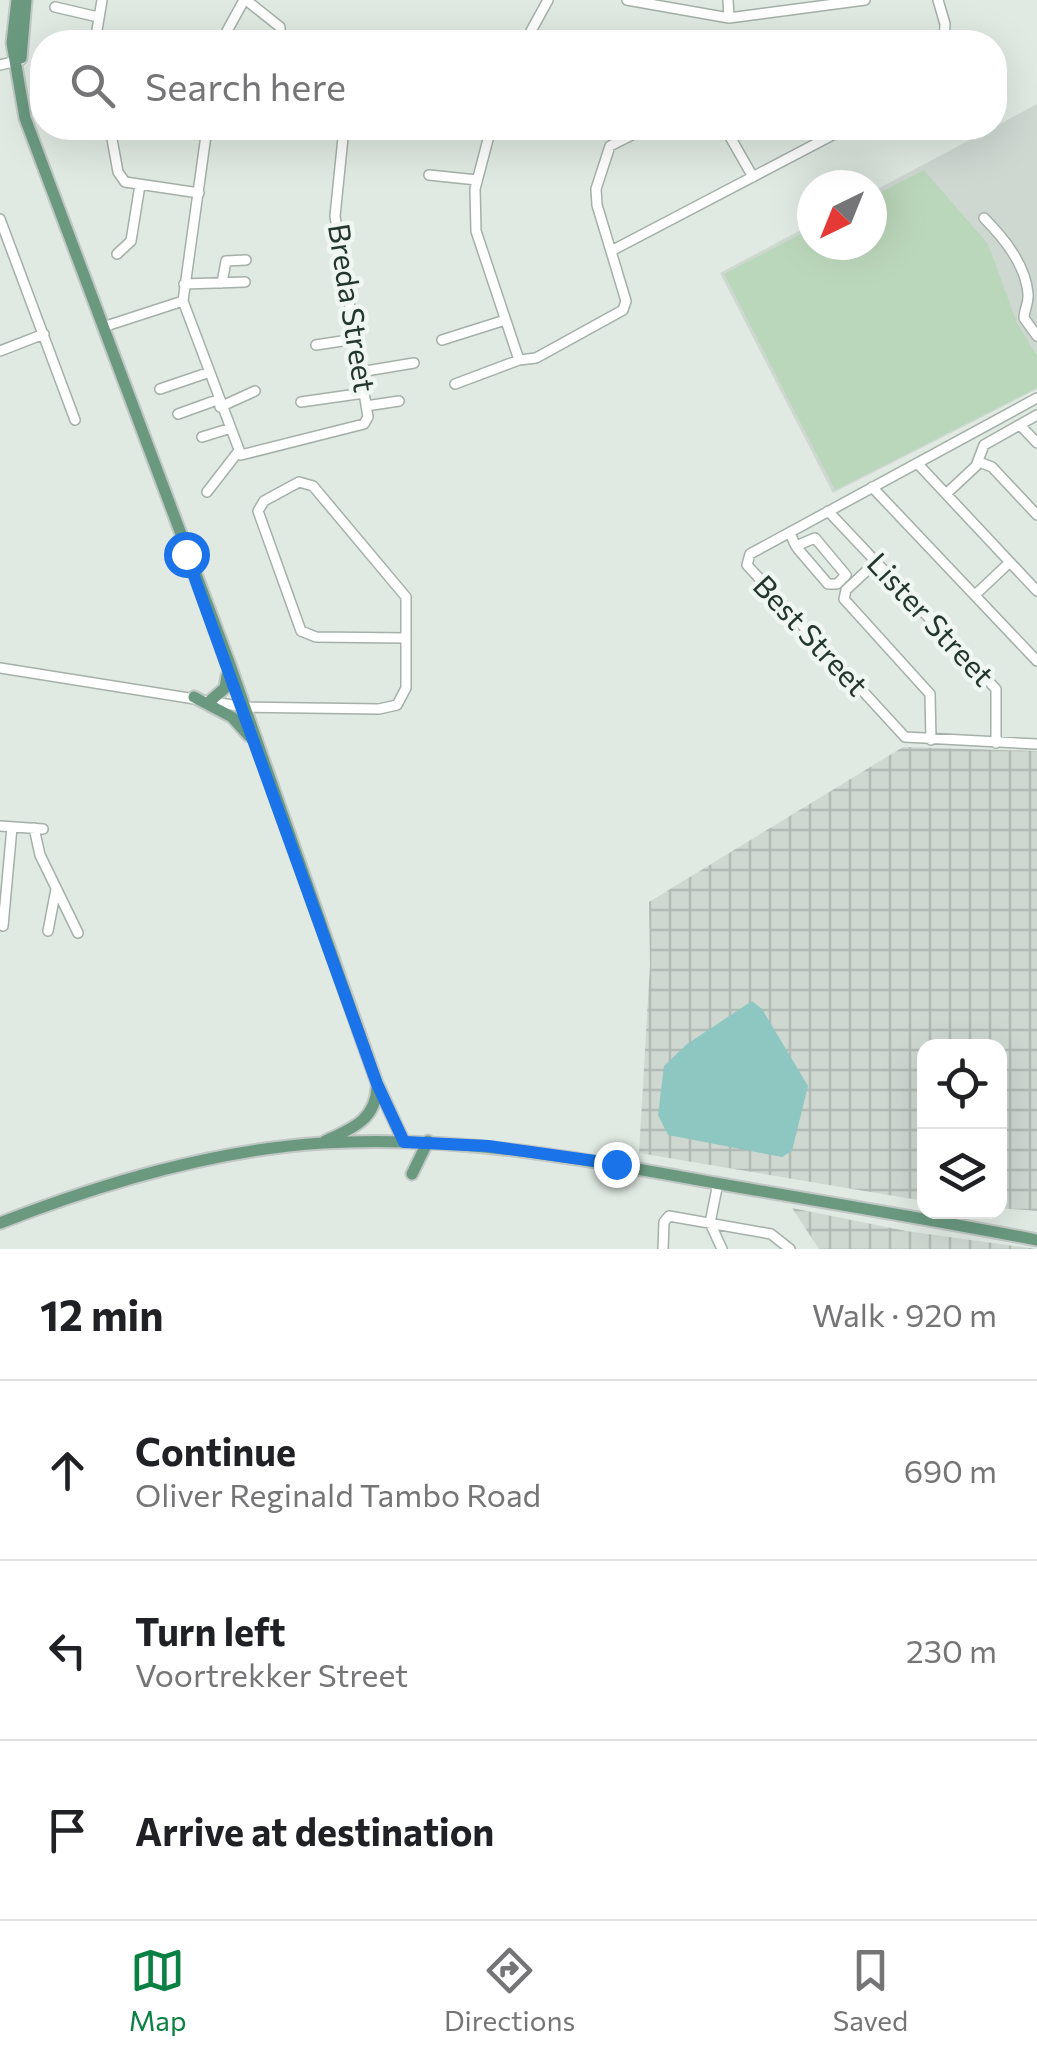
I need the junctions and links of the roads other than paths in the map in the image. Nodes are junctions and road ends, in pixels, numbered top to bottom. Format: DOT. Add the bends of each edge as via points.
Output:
graph roads {
  1 [pos="18,0"];
  2 [pos="26,0"];
  3 [pos="102,0"];
  4 [pos="245,0"];
  5 [pos="548,0"];
  6 [pos="626,0"];
  7 [pos="728,0"];
  8 [pos="865,0"];
  9 [pos="938,0"];
  10 [pos="55,7"];
  11 [pos="98,16"];
  12 [pos="729,18"];
  13 [pos="96,30"];
  14 [pos="228,30"];
  15 [pos="280,30"];
  16 [pos="531,30"];
  17 [pos="945,30"];
  18 [pos="17,61"];
  19 [pos="0,66"];
  20 [pos="30,130"];
  21 [pos="34,140"];
  22 [pos="112,140"];
  23 [pos="205,140"];
  24 [pos="343,140"];
  25 [pos="488,140"];
  26 [pos="622,140"];
  27 [pos="732,140"];
  28 [pos="823,140"];
  29 [pos="429,176"];
  30 [pos="753,176"];
  31 [pos="477,180"];
  32 [pos="140,185"];
  33 [pos="198,192"];
  34 [pos="984,218"];
  35 [pos="0,219"];
  36 [pos="12,250"];
  37 [pos="613,250"];
  38 [pos="117,254"];
  39 [pos="0,255"];
  40 [pos="246,260"];
  41 [pos="245,282"];
  42 [pos="222,283"];
  43 [pos="184,284"];
  44 [pos="182,301"];
  45 [pos="502,321"];
  46 [pos="103,327"];
  47 [pos="44,334"];
  48 [pos="1037,336"];
  49 [pos="355,339"];
  50 [pos="442,340"];
  51 [pos="316,345"];
  52 [pos="0,350"];
  53 [pos="518,360"];
  54 [pos="414,363"];
  55 [pos="360,372"];
  56 [pos="208,373"];
  57 [pos="455,384"];
  58 [pos="160,389"];
  59 [pos="255,391"];
  60 [pos="364,393"];
  61 [pos="1037,398"];
  62 [pos="399,400"];
  63 [pos="300,402"];
  64 [pos="218,403"];
  65 [pos="366,406"];
  66 [pos="178,414"];
  67 [pos="1037,416"];
  68 [pos="74,420"];
  69 [pos="1020,425"];
  70 [pos="228,429"];
  71 [pos="202,437"];
  72 [pos="1037,444"];
  73 [pos="238,452"];
  74 [pos="978,462"];
  75 [pos="917,463"];
  76 [pos="872,487"];
  77 [pos="207,492"];
  78 [pos="946,494"];
  79 [pos="828,511"];
  80 [pos="1037,515"];
  81 [pos="790,532"];
  82 [pos="796,546"];
  83 [pos="186,554"];
  84 [pos="876,562"];
  85 [pos="1010,562"];
  86 [pos="1037,590"];
  87 [pos="975,596"];
  88 [pos="406,638"];
  89 [pos="1037,661"];
  90 [pos="0,668"];
  91 [pos="228,676"];
  92 [pos="194,697"];
  93 [pos="210,701"];
  94 [pos="242,707"];
  95 [pos="930,740"];
  96 [pos="996,743"];
  97 [pos="1037,744"];
  98 [pos="256,748"];
  99 [pos="0,826"];
  100 [pos="12,827"];
  101 [pos="56,888"];
  102 [pos="3,926"];
  103 [pos="48,931"];
  104 [pos="78,933"];
  105 [pos="377,1084"];
  106 [pos="428,1141"];
  107 [pos="404,1142"];
  108 [pos="321,1143"];
  109 [pos="412,1174"];
  110 [pos="718,1183"];
  111 [pos="0,1222"];
  112 [pos="710,1223"];
  113 [pos="1037,1240"];
  114 [pos="663,1249"];
  115 [pos="722,1249"];
  116 [pos="790,1249"];
  1 -- 18 [label="main road"];
  2 -- 18 [label="main road"];
  3 -- 11 [label="street"];
  4 -- 14 [label="street"];
  4 -- 15 [label="street"];
  5 -- 16 [label="street"];
  6 -- 12 [label="street"];
  7 -- 12 [label="street"];
  8 -- 12 [label="street"];
  9 -- 17 [label="street"];
  10 -- 11 [label="street"];
  11 -- 13 [label="street"];
  18 -- 19 [label="street"];
  18 -- 20 [label="main road"];
  21 -- 46 [label="main road"];
  22 -- 32 [label="street" via="120,176"];
  23 -- 33 [label="street"];
  24 -- 49 [label="street, Breda Street" via="335,216"];
  25 -- 31 [label="street"];
  26 -- 37 [label="street" via="610,146 603,162 597,205"];
  27 -- 30 [label="street"];
  28 -- 30 [label="street"];
  29 -- 31 [label="street"];
  30 -- 37 [label="street"];
  31 -- 45 [label="street" via="476,230"];
  32 -- 33 [label="street"];
  32 -- 38 [label="street" via="131,241"];
  33 -- 43 [label="street"];
  34 -- 48 [label="street" via="1006,240 1023,273 1024,318"];
  35 -- 36 [label="street"];
  36 -- 39 [label="street"];
  36 -- 47 [label="street"];
  37 -- 53 [label="street" via="624,310 536,358"];
  40 -- 42 [label="street" via="226,261"];
  41 -- 42 [label="street"];
  42 -- 43 [label="street"];
  43 -- 44 [label="street"];
  44 -- 46 [label="street"];
  44 -- 56 [label="street"];
  45 -- 50 [label="street"];
  45 -- 53 [label="street"];
  46 -- 83 [label="main road"];
  47 -- 52 [label="street"];
  47 -- 68 [label="street"];
  49 -- 51 [label="street"];
  49 -- 55 [label="street, Breda Street"];
  53 -- 57 [label="street"];
  54 -- 55 [label="street"];
  55 -- 60 [label="street, Breda Street"];
  56 -- 58 [label="street"];
  56 -- 64 [label="street"];
  59 -- 64 [label="street"];
  60 -- 63 [label="street"];
  60 -- 65 [label="street, Breda Street"];
  61 -- 75 [label="street, Best Street"];
  62 -- 65 [label="street"];
  64 -- 66 [label="street"];
  64 -- 70 [label="street"];
  65 -- 73 [label="street, Breda Street" via="361,426 250,456"];
  67 -- 69 [label="street"];
  69 -- 72 [label="street"];
  69 -- 74 [label="street" via="984,445"];
  70 -- 71 [label="street"];
  70 -- 73 [label="street"];
  73 -- 77 [label="street"];
  74 -- 78 [label="street"];
  74 -- 80 [label="street" via="992,467"];
  75 -- 76 [label="street, Best Street"];
  75 -- 78 [label="street"];
  76 -- 79 [label="street, Best Street"];
  76 -- 87 [label="street"];
  78 -- 85 [label="street"];
  79 -- 81 [label="street, Best Street"];
  79 -- 84 [label="street, Lister Street"];
  81 -- 82 [label="street"];
  81 -- 95 [label="street, Best Street" via="750,554 749,571 898,732"];
  82 -- 82 [label="street" via="828,584 845,577 815,538"];
  83 -- 91 [label="main road"];
  83 -- 94 [label="main road"];
  84 -- 95 [label="street" via="844,599 930,694"];
  84 -- 96 [label="street, Lister Street" via="996,690"];
  85 -- 86 [label="street"];
  85 -- 87 [label="street"];
  87 -- 89 [label="street"];
  88 -- 88 [label="street" via="305,634 259,506 299,482 313,486 406,597"];
  88 -- 94 [label="street" via="402,702 380,709"];
  90 -- 92 [label="street"];
  91 -- 93 [label="main road"];
  91 -- 94 [label="main road"];
  92 -- 93 [label="street"];
  92 -- 98 [label="main road" via="232,717"];
  93 -- 94 [label="street"];
  94 -- 98 [label="main road"];
  95 -- 96 [label="street"];
  96 -- 97 [label="street"];
  98 -- 105 [label="main road"];
  99 -- 100 [label="street"];
  100 -- 101 [label="street" via="38,828"];
  100 -- 102 [label="street"];
  101 -- 103 [label="street"];
  101 -- 104 [label="street"];
  105 -- 107 [label="main road"];
  105 -- 108 [label="main road" via="366,1118"];
  106 -- 107 [label="main road"];
  106 -- 109 [label="main road"];
  106 -- 110 [label="main road"];
  107 -- 108 [label="main road"];
  108 -- 111 [label="main road" via="183,1165 81,1191"];
  110 -- 112 [label="street"];
  110 -- 113 [label="main road"];
  112 -- 114 [label="street" via="669,1216"];
  112 -- 115 [label="street"];
  112 -- 116 [label="street" via="776,1236"];
}
